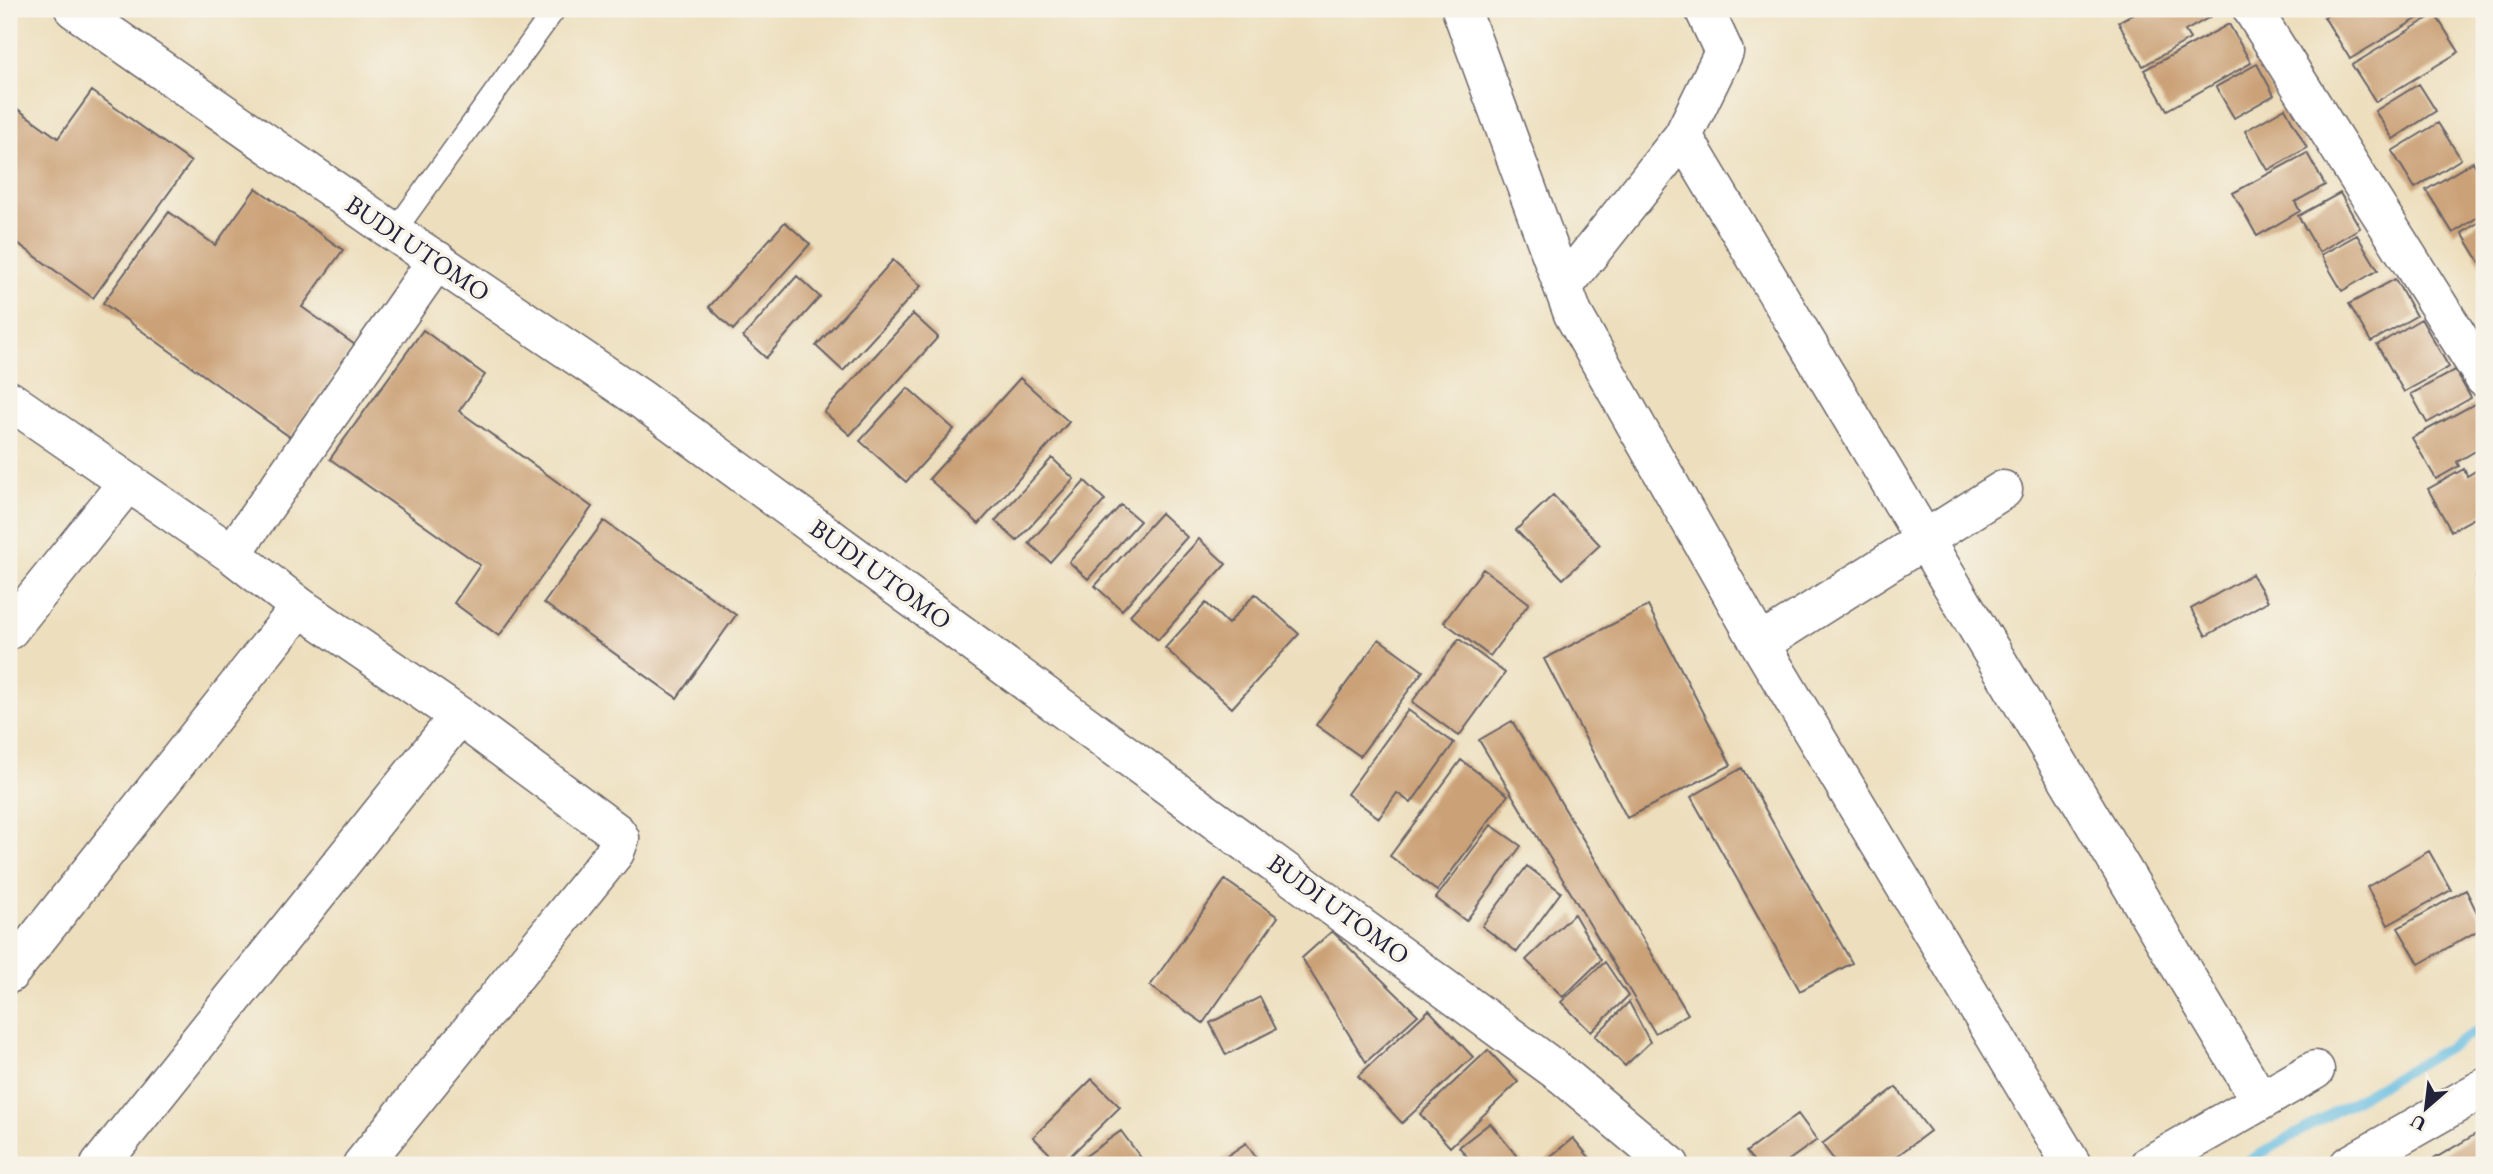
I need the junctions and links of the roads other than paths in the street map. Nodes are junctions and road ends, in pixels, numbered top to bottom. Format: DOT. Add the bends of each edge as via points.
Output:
graph roads {
  1 [pos="74,9"];
  2 [pos="555,9"];
  3 [pos="1461,9"];
  4 [pos="1704,9"];
  5 [pos="2252,9"];
  6 [pos="1682,136"];
  7 [pos="394,232"];
  8 [pos="437,260"];
  9 [pos="1563,287"];
  10 [pos="2484,378"];
  11 [pos="9,401"];
  12 [pos="128,482"];
  13 [pos="2003,490"];
  14 [pos="1926,539"];
  15 [pos="232,554"];
  16 [pos="300,607"];
  17 [pos="9,630"];
  18 [pos="1760,644"];
  19 [pos="459,716"];
  20 [pos="9,974"];
  21 [pos="2315,1070"];
  22 [pos="2484,1088"];
  23 [pos="2260,1100"];
  24 [pos="2391,1155"];
  25 [pos="2167,1161"];
  26 [pos="100,1165"];
  27 [pos="362,1165"];
  28 [pos="1670,1165"];
  29 [pos="2072,1165"];
  30 [pos="2350,1165"];
  1 -- 7 [label="street, BUDI UTOMO"];
  2 -- 7 [label="lane"];
  3 -- 9 [label="street"];
  4 -- 6 [label="street" via="1724,52"];
  5 -- 10 [label="street"];
  6 -- 9 [label="street"];
  6 -- 14 [label="street"];
  7 -- 8 [label="street, BUDI UTOMO"];
  8 -- 15 [label="street"];
  8 -- 28 [label="street, BUDI UTOMO" via="653,408 1352,918 1564,1076"];
  9 -- 18 [label="street" via="1573,314"];
  11 -- 12 [label="street"];
  12 -- 15 [label="street"];
  12 -- 17 [label="street"];
  13 -- 14 [label="street"];
  14 -- 18 [label="street"];
  14 -- 23 [label="street"];
  15 -- 16 [label="street"];
  16 -- 19 [label="street"];
  16 -- 20 [label="street"];
  18 -- 29 [label="street"];
  19 -- 26 [label="street"];
  19 -- 27 [label="street" via="620,838 615,852"];
  21 -- 23 [label="street"];
  22 -- 24 [label="street"];
  23 -- 25 [label="street"];
  24 -- 30 [label="street"];
}
